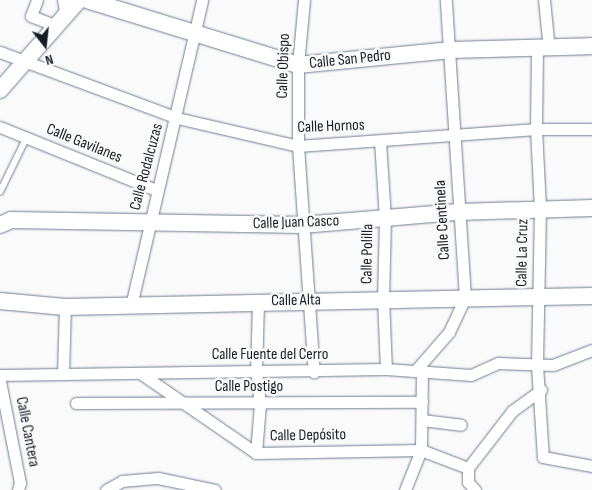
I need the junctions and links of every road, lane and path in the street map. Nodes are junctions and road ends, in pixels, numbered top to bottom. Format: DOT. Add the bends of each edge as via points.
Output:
graph roads {
  1 [pos="37,0"];
  2 [pos="63,0"];
  3 [pos="79,0"];
  4 [pos="87,0"];
  5 [pos="202,0"];
  6 [pos="304,0"];
  7 [pos="446,0"];
  8 [pos="544,0"];
  9 [pos="195,35"];
  10 [pos="592,46"];
  11 [pos="543,49"];
  12 [pos="451,50"];
  13 [pos="0,52"];
  14 [pos="25,62"];
  15 [pos="298,65"];
  16 [pos="0,90"];
  17 [pos="177,118"];
  18 [pos="0,127"];
  19 [pos="536,129"];
  20 [pos="592,129"];
  21 [pos="456,136"];
  22 [pos="26,139"];
  23 [pos="380,141"];
  24 [pos="298,146"];
  25 [pos="156,190"];
  26 [pos="0,192"];
  27 [pos="592,208"];
  28 [pos="540,209"];
  29 [pos="458,212"];
  30 [pos="385,218"];
  31 [pos="149,223"];
  32 [pos="0,224"];
  33 [pos="302,226"];
  34 [pos="539,296"];
  35 [pos="592,296"];
  36 [pos="465,297"];
  37 [pos="383,298"];
  38 [pos="0,301"];
  39 [pos="258,302"];
  40 [pos="308,302"];
  41 [pos="131,306"];
  42 [pos="65,307"];
  43 [pos="592,350"];
  44 [pos="537,365"];
  45 [pos="386,369"];
  46 [pos="256,371"];
  47 [pos="418,371"];
  48 [pos="314,372"];
  49 [pos="140,373"];
  50 [pos="62,374"];
  51 [pos="0,375"];
  52 [pos="0,381"];
  53 [pos="540,390"];
  54 [pos="422,402"];
  55 [pos="76,403"];
  56 [pos="183,403"];
  57 [pos="260,404"];
  58 [pos="422,420"];
  59 [pos="461,425"];
  60 [pos="421,450"];
  61 [pos="256,453"];
  62 [pos="592,466"];
  63 [pos="468,468"];
  64 [pos="18,490"];
  65 [pos="106,490"];
  66 [pos="215,490"];
  67 [pos="405,490"];
  68 [pos="475,490"];
  1 -- 2 [label="street" via="31,16 55,25 65,10"];
  3 -- 14 [label="street"];
  4 -- 9 [label="street, Calle San Pedro"];
  5 -- 9 [label="street, Calle Rodalcuzas"];
  6 -- 15 [label="street, Calle Obispo"];
  7 -- 12 [label="street, Calle Centinela"];
  8 -- 11 [label="street, Calle La Cruz"];
  9 -- 15 [label="street, Calle San Pedro"];
  9 -- 17 [label="street, Calle Rodalcuzas"];
  10 -- 11 [label="street, Calle San Pedro"];
  11 -- 12 [label="street, Calle San Pedro"];
  11 -- 19 [label="street, Calle La Cruz"];
  12 -- 15 [label="street, Calle San Pedro"];
  12 -- 21 [label="street, Calle Centinela"];
  13 -- 14 [label="street, Calle Hornos"];
  14 -- 16 [label="street"];
  14 -- 17 [label="street, Calle Hornos"];
  15 -- 24 [label="street, Calle Obispo"];
  17 -- 24 [label="street, Calle Hornos"];
  17 -- 25 [label="street, Calle Rodalcuzas"];
  18 -- 22 [label="street, Calle Gavilanes"];
  19 -- 20 [label="street, Calle Hornos"];
  19 -- 21 [label="street, Calle Hornos"];
  19 -- 28 [label="street, Calle La Cruz"];
  21 -- 23 [label="street, Calle Hornos"];
  21 -- 29 [label="street, Calle Centinela"];
  22 -- 25 [label="street, Calle Gavilanes"];
  22 -- 26 [label="lane"];
  23 -- 24 [label="street, Calle Hornos"];
  23 -- 30 [label="street, Calle Polilla"];
  24 -- 33 [label="street, Calle Obispo"];
  25 -- 31 [label="street, Calle Rodalcuzas"];
  27 -- 28 [label="street, Calle Juan Casco"];
  28 -- 29 [label="street, Calle Juan Casco"];
  28 -- 34 [label="street, Calle La Cruz"];
  29 -- 30 [label="street, Calle Juan Casco"];
  29 -- 36 [label="street, Calle Centinela"];
  30 -- 33 [label="street, Calle Juan Casco"];
  30 -- 37 [label="street, Calle Polilla"];
  31 -- 32 [label="street, Calle Juan Casco" via="11,220"];
  31 -- 33 [label="street, Calle Juan Casco"];
  31 -- 41 [label="street, Calle Rodalcuzas"];
  33 -- 40 [label="street, Calle Obispo"];
  34 -- 35 [label="street, Calle Alta"];
  34 -- 36 [label="street, Calle Alta"];
  34 -- 44 [label="street, Calle La Cruz"];
  36 -- 37 [label="street, Calle Alta"];
  36 -- 47 [label="street, Calle Centinela" via="449,332"];
  37 -- 40 [label="street, Calle Alta"];
  37 -- 45 [label="street, Calle Polilla"];
  38 -- 42 [label="street, Calle Alta"];
  39 -- 40 [label="street, Calle Alta"];
  39 -- 41 [label="street, Calle Alta"];
  39 -- 46 [label="street"];
  40 -- 48 [label="street, Calle Obispo"];
  41 -- 42 [label="street, Calle Alta"];
  42 -- 50 [label="street"];
  43 -- 44 [label="street, Calle Fuente del Cerro" via="553,365"];
  44 -- 47 [label="street, Calle Fuente del Cerro" via="498,363 470,375"];
  44 -- 53 [label="street, Calle La Cruz"];
  45 -- 47 [label="street, Calle Fuente del Cerro"];
  45 -- 48 [label="street, Calle Fuente del Cerro"];
  46 -- 48 [label="street, Calle Fuente del Cerro"];
  46 -- 49 [label="street, Calle Fuente del Cerro"];
  46 -- 57 [label="street"];
  47 -- 54 [label="street"];
  49 -- 50 [label="street, Calle Fuente del Cerro"];
  49 -- 56 [label="street, Calle Depósito"];
  50 -- 51 [label="street, Calle Fuente del Cerro"];
  52 -- 64 [label="street, Calle Cantera" via="20,483"];
  53 -- 62 [label="street, Calle La Cruz" via="543,458"];
  53 -- 63 [label="street" via="512,411"];
  54 -- 57 [label="street, Calle Postigo"];
  54 -- 58 [label="street"];
  55 -- 56 [label="street, Calle Postigo"];
  56 -- 57 [label="street, Calle Postigo"];
  56 -- 61 [label="street, Calle Depósito"];
  57 -- 61 [label="street"];
  58 -- 59 [label="street"];
  58 -- 60 [label="street"];
  60 -- 61 [label="street, Calle Depósito"];
  60 -- 63 [label="street, Calle Depósito"];
  60 -- 67 [label="street"];
  63 -- 68 [label="street" via="468,482"];
  65 -- 66 [label="street" via="122,481 158,478"];
}
